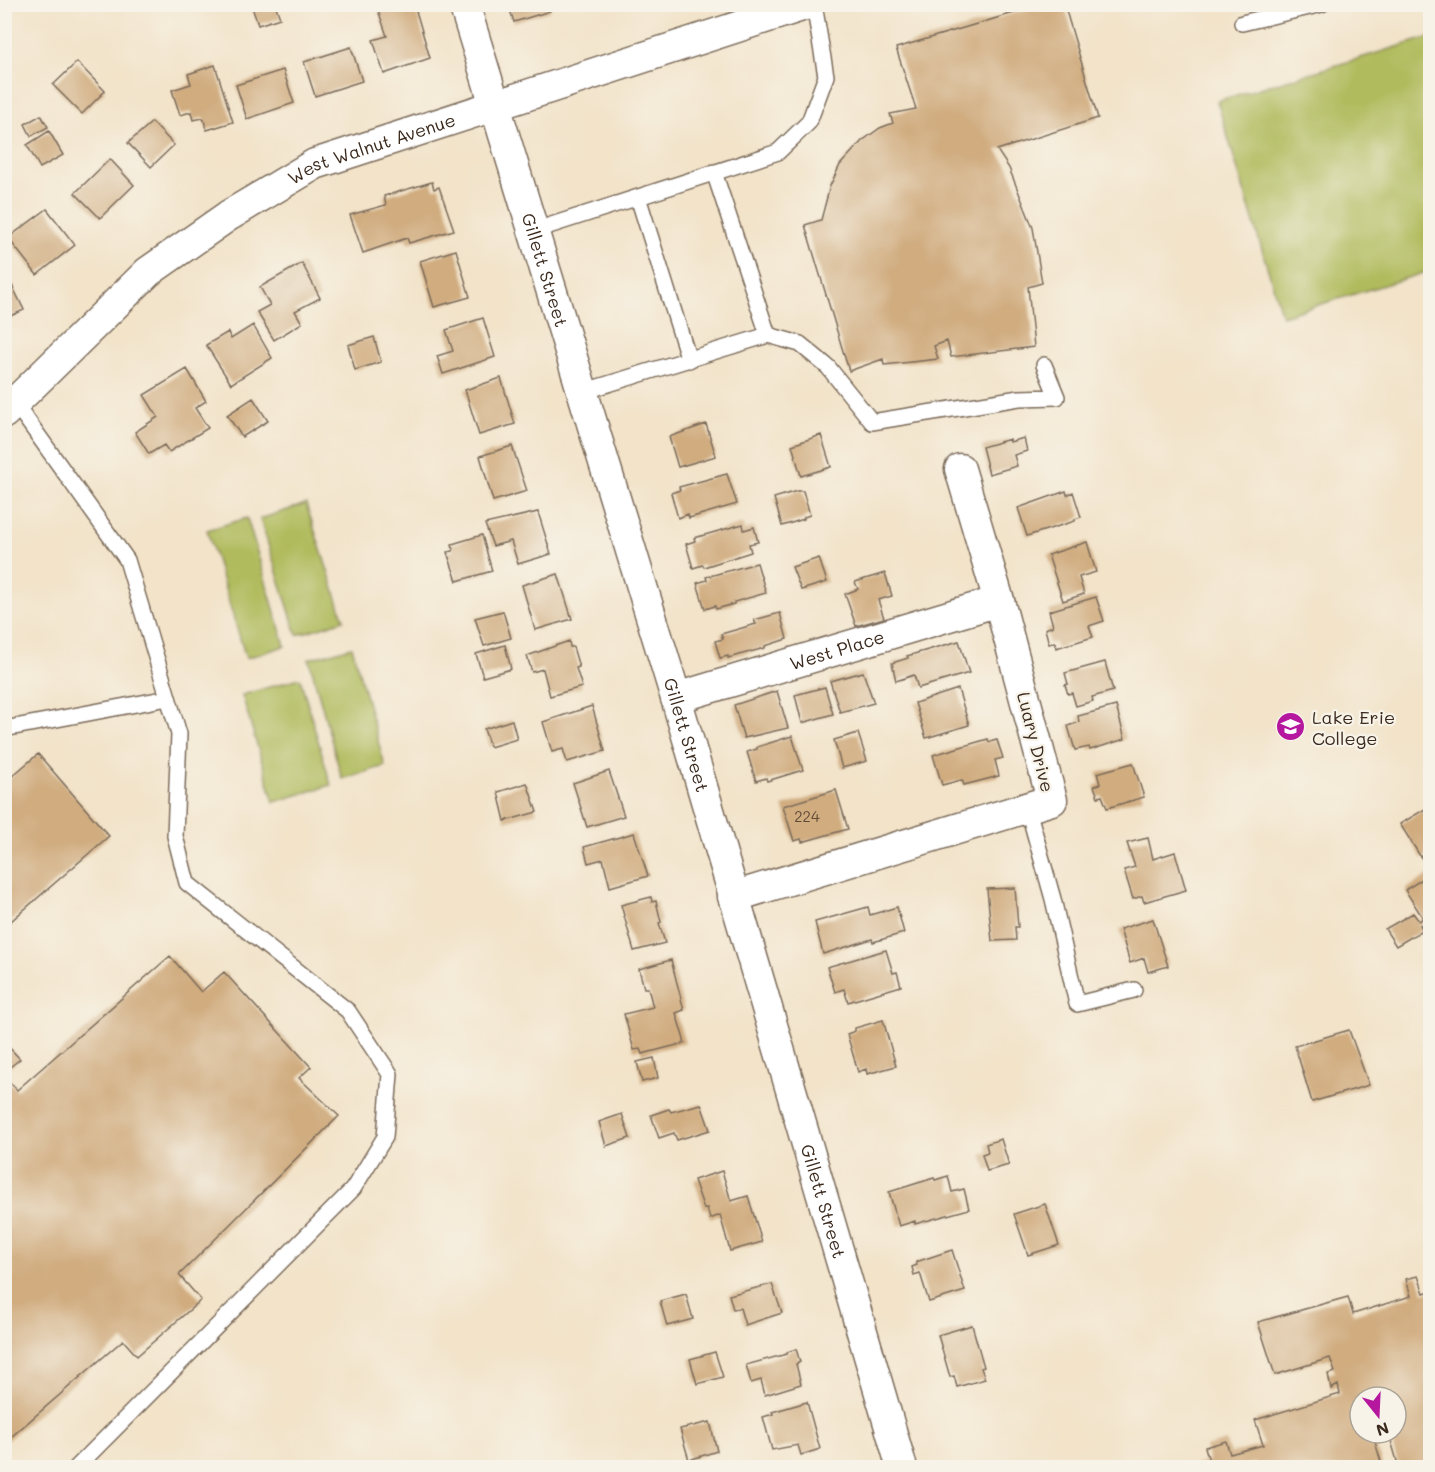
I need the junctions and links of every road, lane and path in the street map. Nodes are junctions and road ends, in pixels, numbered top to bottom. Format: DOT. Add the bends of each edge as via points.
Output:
graph roads {
  1 [pos="464,4"];
  2 [pos="808,4"];
  3 [pos="814,4"];
  4 [pos="1322,4"];
  5 [pos="1242,23"];
  6 [pos="495,106"];
  7 [pos="714,172"];
  8 [pos="638,197"];
  9 [pos="533,231"];
  10 [pos="768,335"];
  11 [pos="689,360"];
  12 [pos="1044,365"];
  13 [pos="582,392"];
  14 [pos="10,408"];
  15 [pos="960,469"];
  16 [pos="999,601"];
  17 [pos="168,698"];
  18 [pos="676,698"];
  19 [pos="4,729"];
  20 [pos="1026,807"];
  21 [pos="733,897"];
  22 [pos="1134,990"];
  23 [pos="76,1467"];
  24 [pos="902,1467"];
  1 -- 6 [label="street, Gillett Street"];
  2 -- 6 [label="street, West Walnut Avenue"];
  3 -- 7 [label="lane" via="826,76 809,122 778,152"];
  4 -- 5 [label="lane"];
  6 -- 9 [label="street, Gillett Street"];
  6 -- 14 [label="street, West Walnut Avenue" via="315,164 228,216 148,272"];
  7 -- 8 [label="lane"];
  7 -- 10 [label="lane"];
  8 -- 9 [label="lane"];
  8 -- 11 [label="lane"];
  9 -- 13 [label="street, Gillett Street"];
  10 -- 11 [label="lane"];
  10 -- 12 [label="lane" via="800,344 828,367 872,422 1019,398 1058,397"];
  11 -- 13 [label="lane"];
  13 -- 18 [label="street, Gillett Street"];
  14 -- 17 [label="lane" via="127,560"];
  15 -- 16 [label="street, Luary Drive"];
  16 -- 18 [label="street, West Place"];
  16 -- 20 [label="street, Luary Drive" via="1052,800"];
  17 -- 19 [label="lane"];
  17 -- 23 [label="lane" via="179,734 175,836 188,883 348,1011 390,1074 384,1137 353,1189"];
  18 -- 21 [label="street, Gillett Street"];
  20 -- 21 [label="street, Luary Drive"];
  20 -- 22 [label="lane" via="1053,899 1077,1004"];
  21 -- 24 [label="street, Gillett Street"];
}
